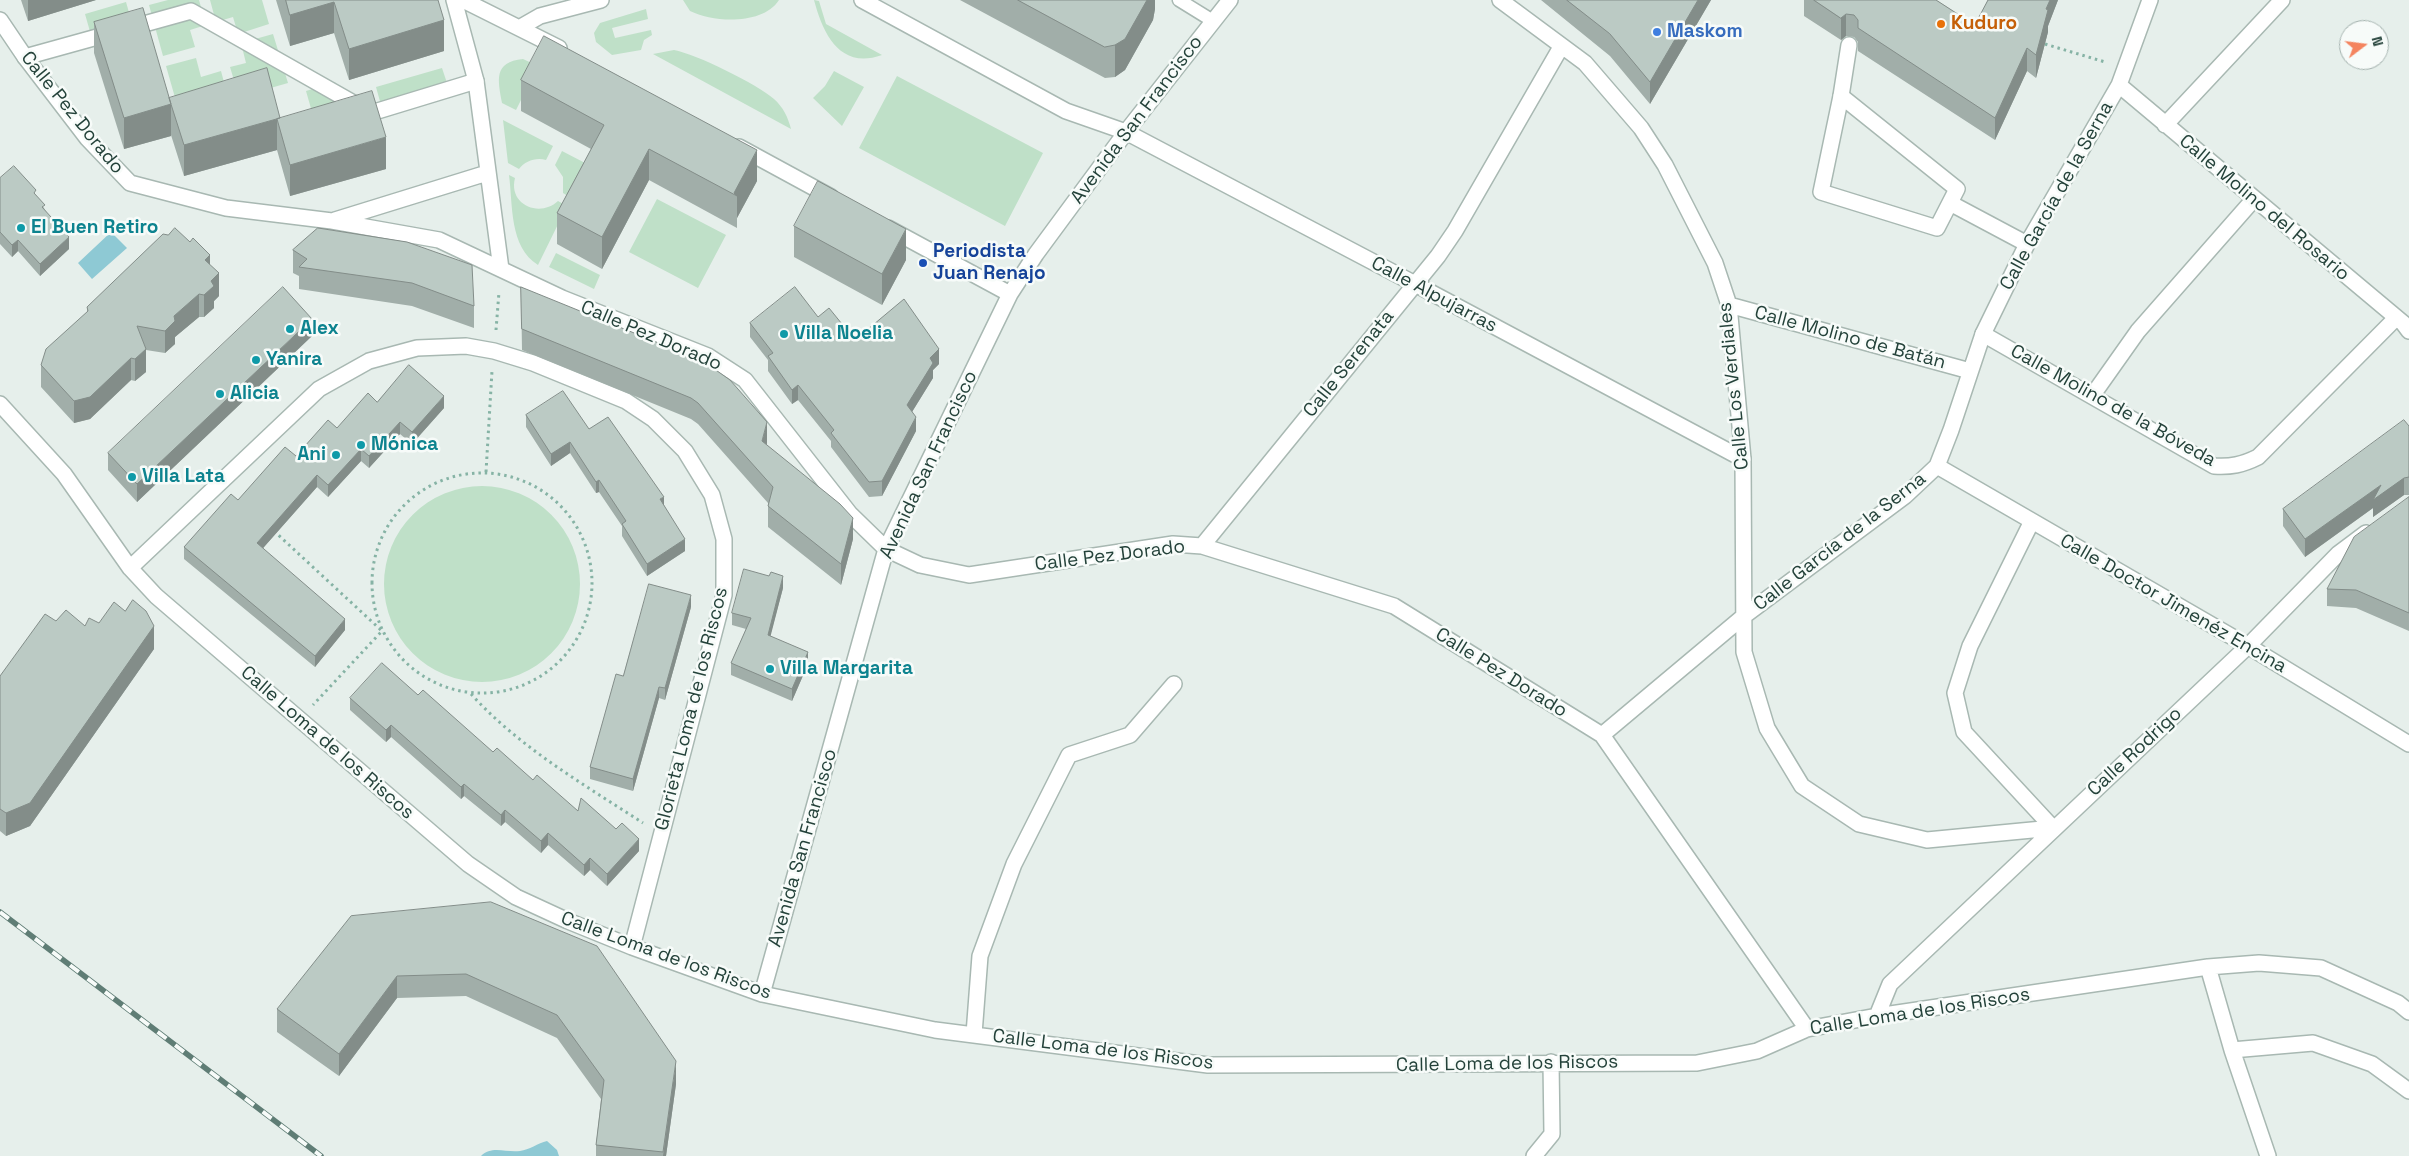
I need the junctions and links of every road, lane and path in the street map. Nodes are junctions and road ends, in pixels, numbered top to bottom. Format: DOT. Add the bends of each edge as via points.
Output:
graph roads {
  1 [pos="454,0"];
  2 [pos="464,0"];
  3 [pos="601,0"];
  4 [pos="862,0"];
  5 [pos="1179,0"];
  6 [pos="1230,0"];
  7 [pos="1500,0"];
  8 [pos="2150,0"];
  9 [pos="2282,0"];
  10 [pos="0,20"];
  11 [pos="1213,21"];
  12 [pos="519,28"];
  13 [pos="2045,44"];
  14 [pos="1849,45"];
  15 [pos="1561,47"];
  16 [pos="572,54"];
  17 [pos="25,57"];
  18 [pos="2125,68"];
  19 [pos="476,80"];
  20 [pos="2119,85"];
  21 [pos="1841,96"];
  22 [pos="2165,125"];
  23 [pos="1126,132"];
  24 [pos="726,139"];
  25 [pos="487,173"];
  26 [pos="2254,199"];
  27 [pos="840,202"];
  28 [pos="1950,203"];
  29 [pos="332,221"];
  30 [pos="875,221"];
  31 [pos="2027,244"];
  32 [pos="501,269"];
  33 [pos="1415,284"];
  34 [pos="1010,294"];
  35 [pos="1729,305"];
  36 [pos="2404,323"];
  37 [pos="1983,334"];
  38 [pos="494,351"];
  39 [pos="1970,371"];
  40 [pos="2092,396"];
  41 [pos="0,404"];
  42 [pos="1743,459"];
  43 [pos="1936,466"];
  44 [pos="486,472"];
  45 [pos="2032,521"];
  46 [pos="2378,525"];
  47 [pos="273,530"];
  48 [pos="1202,546"];
  49 [pos="886,549"];
  50 [pos="130,568"];
  51 [pos="1744,616"];
  52 [pos="382,631"];
  53 [pos="2248,646"];
  54 [pos="1174,684"];
  55 [pos="471,693"];
  56 [pos="299,720"];
  57 [pos="1602,736"];
  58 [pos="2409,744"];
  59 [pos="2054,828"];
  60 [pos="661,835"];
  61 [pos="632,947"];
  62 [pos="2208,968"];
  63 [pos="762,994"];
  64 [pos="2409,1012"];
  65 [pos="1877,1016"];
  66 [pos="1807,1029"];
  67 [pos="974,1034"];
  68 [pos="2232,1050"];
  69 [pos="1551,1062"];
  70 [pos="2409,1090"];
  71 [pos="1534,1156"];
  72 [pos="2268,1156"];
  1 -- 19 [label="street"];
  2 -- 12 [label="street"];
  3 -- 12 [label="street" via="540,16"];
  4 -- 23 [label="street, Calle Alpujarras" via="1066,112"];
  5 -- 11 [label="lane"];
  6 -- 11 [label="street, Avenida San Francisco"];
  7 -- 15 [label="street, Calle Los Verdiales"];
  8 -- 18 [label="street, Calle García de la Serna"];
  9 -- 22 [label="street"];
  10 -- 17 [label="street, Calle Pez Dorado"];
  11 -- 23 [label="street, Avenida San Francisco"];
  12 -- 16 [label="street"];
  13 -- 18 [label="path"];
  14 -- 21 [label="street"];
  15 -- 33 [label="street, Calle Serenata" via="1455,231"];
  15 -- 35 [label="street, Calle Los Verdiales" via="1585,62 1641,128 1665,165 1715,262"];
  17 -- 19 [label="street" via="191,11 371,113"];
  17 -- 29 [label="street, Calle Pez Dorado" via="87,138 130,183 226,208"];
  18 -- 20 [label="street, Calle García de la Serna"];
  19 -- 25 [label="street"];
  20 -- 22 [label="street, Calle Molino del Rosario"];
  20 -- 31 [label="street, Calle García de la Serna"];
  21 -- 28 [label="street" via="1957,189"];
  21 -- 28 [label="street" via="1821,192 1937,228"];
  22 -- 26 [label="street, Calle Molino del Rosario"];
  23 -- 33 [label="street, Calle Alpujarras"];
  23 -- 34 [label="street, Avenida San Francisco"];
  24 -- 27 [label="street"];
  25 -- 29 [label="street, Calle Pez Dorado"];
  25 -- 32 [label="street"];
  26 -- 36 [label="street, Calle Molino del Rosario"];
  26 -- 40 [label="street" via="2138,331"];
  28 -- 31 [label="street"];
  29 -- 32 [label="street, Calle Pez Dorado" via="439,240"];
  30 -- 34 [label="street"];
  31 -- 37 [label="street, Calle García de la Serna"];
  32 -- 38 [label="path"];
  32 -- 49 [label="street, Calle Pez Dorado" via="562,298 708,356 745,380 850,514"];
  33 -- 42 [label="street, Calle Alpujarras"];
  33 -- 48 [label="street, Calle Serenata"];
  34 -- 49 [label="street, Avenida San Francisco"];
  35 -- 39 [label="street, Calle Molino de Batán"];
  35 -- 42 [label="street, Calle Los Verdiales"];
  36 -- 40 [label="street, Calle Molino de la Bóveda" via="2258,457 2242,465 2214,466"];
  37 -- 39 [label="street, Calle García de la Serna"];
  37 -- 40 [label="street, Calle Molino de la Bóveda"];
  38 -- 44 [label="path"];
  38 -- 50 [label="street, Glorieta Loma de los Riscos" via="466,346 417,348 369,360 318,389"];
  38 -- 60 [label="street, Glorieta Loma de los Riscos" via="533,363 633,406 653,419 685,451 712,495 724,539 724,595"];
  39 -- 43 [label="street, Calle García de la Serna" via="1952,430"];
  41 -- 50 [label="street, Calle Loma de los Riscos" via="64,474"];
  42 -- 51 [label="street, Calle Los Verdiales"];
  43 -- 45 [label="street, Calle Doctor Jimenéz Encina"];
  43 -- 51 [label="street, Calle García de la Serna" via="1905,496"];
  44 -- 52 [label="path" via="464,473 421,490 389,522 373,564 375,609"];
  44 -- 55 [label="path" via="529,482 564,508 587,547 593,591 581,633 554,668 515,689"];
  45 -- 53 [label="street, Calle Doctor Jimenéz Encina"];
  45 -- 59 [label="street" via="1970,646 1955,693 1964,732"];
  46 -- 53 [label="street, Calle Rodrigo" via="2338,554"];
  47 -- 52 [label="path"];
  48 -- 49 [label="street, Calle Pez Dorado" via="1173,544 969,575 920,565"];
  48 -- 57 [label="street, Calle Pez Dorado" via="1394,606"];
  49 -- 63 [label="street, Avenida San Francisco"];
  50 -- 56 [label="street, Calle Loma de los Riscos" via="156,596"];
  51 -- 57 [label="street, Calle García de la Serna"];
  51 -- 59 [label="street, Calle Los Verdiales" via="1744,652 1767,728 1802,786 1859,824 1927,840"];
  52 -- 55 [label="path" via="399,656 422,676 449,689"];
  52 -- 56 [label="path"];
  53 -- 58 [label="street, Calle Doctor Jimenéz Encina"];
  53 -- 59 [label="street, Calle Rodrigo"];
  54 -- 67 [label="street" via="1130,735 1069,755 1014,864 980,956"];
  55 -- 60 [label="path" via="494,720 560,769"];
  56 -- 61 [label="street, Calle Loma de los Riscos" via="468,864 508,891 568,921"];
  57 -- 66 [label="street, Calle Pez Dorado"];
  59 -- 65 [label="street, Calle Rodrigo" via="1890,984"];
  60 -- 61 [label="street, Glorieta Loma de los Riscos"];
  61 -- 63 [label="street, Calle Loma de los Riscos"];
  62 -- 64 [label="street, Calle Loma de los Riscos" via="2259,963 2321,968 2398,1003"];
  62 -- 65 [label="street, Calle Loma de los Riscos"];
  62 -- 68 [label="street"];
  63 -- 67 [label="street, Calle Loma de los Riscos" via="935,1030"];
  65 -- 66 [label="street, Calle Loma de los Riscos"];
  66 -- 69 [label="street, Calle Loma de los Riscos" via="1757,1050 1697,1063"];
  67 -- 69 [label="street, Calle Loma de los Riscos" via="1208,1066"];
  68 -- 70 [label="street" via="2313,1043 2372,1064"];
  68 -- 72 [label="street"];
  69 -- 71 [label="street" via="1552,1134"];
}
